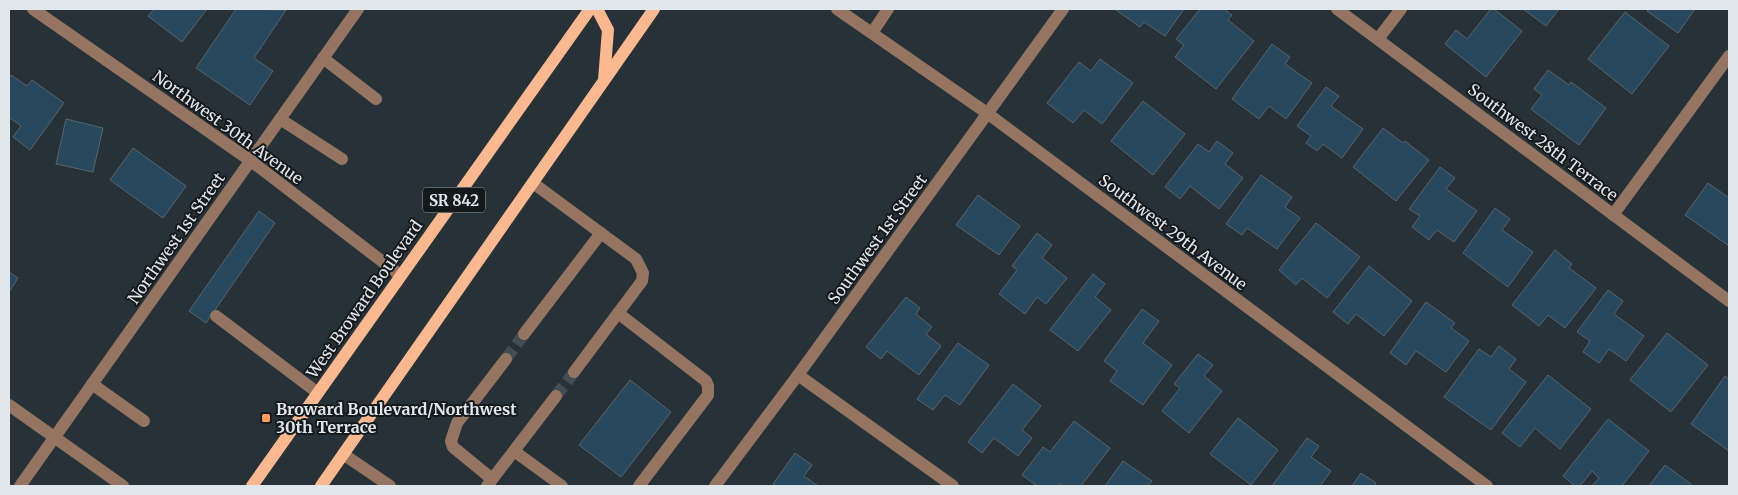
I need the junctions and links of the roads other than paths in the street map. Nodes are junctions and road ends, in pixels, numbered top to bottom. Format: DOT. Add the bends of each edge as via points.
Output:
graph roads {
  1 [pos="33,9"];
  2 [pos="358,9"];
  3 [pos="590,9"];
  4 [pos="597,9"];
  5 [pos="654,9"];
  6 [pos="837,9"];
  7 [pos="888,9"];
  8 [pos="1063,9"];
  9 [pos="1337,9"];
  10 [pos="1401,9"];
  11 [pos="872,33"];
  12 [pos="1378,39"];
  13 [pos="1729,56"];
  14 [pos="323,58"];
  15 [pos="604,80"];
  16 [pos="376,99"];
  17 [pos="987,113"];
  18 [pos="280,118"];
  19 [pos="342,159"];
  20 [pos="251,161"];
  21 [pos="533,183"];
  22 [pos="1613,215"];
  23 [pos="601,233"];
  24 [pos="400,275"];
  25 [pos="1729,301"];
  26 [pos="618,313"];
  27 [pos="216,316"];
  28 [pos="524,334"];
  29 [pos="506,359"];
  30 [pos="574,372"];
  31 [pos="798,375"];
  32 [pos="92,384"];
  33 [pos="318,393"];
  34 [pos="556,396"];
  35 [pos="9,404"];
  36 [pos="144,420"];
  37 [pos="55,437"];
  38 [pos="514,451"];
  39 [pos="343,454"];
  40 [pos="490,482"];
  41 [pos="20,486"];
  42 [pos="123,486"];
  43 [pos="252,486"];
  44 [pos="320,486"];
  45 [pos="390,486"];
  46 [pos="562,486"];
  47 [pos="639,486"];
  48 [pos="715,486"];
  49 [pos="953,486"];
  50 [pos="1487,486"];
  1 -- 20 [label="street, Northwest 30th Avenue"];
  2 -- 14 [label="street, Northwest 1st Street"];
  3 -- 24 [label="main road, West Broward Boulevard / SR 842"];
  4 -- 15 [label="main road" via="608,30"];
  5 -- 15 [label="main road, SR 842"];
  6 -- 11 [label="street, Southwest 29th Avenue"];
  7 -- 11 [label="street"];
  8 -- 17 [label="street, Southwest 1st Street"];
  9 -- 12 [label="street, Southwest 28th Terrace"];
  10 -- 12 [label="street"];
  11 -- 17 [label="street, Southwest 29th Avenue"];
  12 -- 22 [label="street, Southwest 28th Terrace"];
  13 -- 22 [label="street"];
  14 -- 16 [label="street"];
  14 -- 18 [label="street, Northwest 1st Street"];
  15 -- 21 [label="main road, SR 842"];
  17 -- 31 [label="street, Southwest 1st Street"];
  17 -- 50 [label="street, Southwest 29th Avenue"];
  18 -- 19 [label="street"];
  18 -- 20 [label="street, Northwest 1st Street"];
  20 -- 24 [label="street, Northwest 30th Avenue"];
  20 -- 32 [label="street, Northwest 1st Street"];
  21 -- 23 [label="street"];
  21 -- 39 [label="main road, SR 842"];
  22 -- 25 [label="street, Southwest 28th Terrace"];
  23 -- 26 [label="street" via="636,259 643,273 642,281"];
  23 -- 28 [label="street"];
  24 -- 33 [label="main road, West Broward Boulevard / SR 842"];
  26 -- 30 [label="street"];
  26 -- 47 [label="street" via="706,381 709,390"];
  27 -- 33 [label="street"];
  29 -- 40 [label="street" via="457,423 451,441 453,447"];
  31 -- 48 [label="street, Southwest 1st Street"];
  31 -- 49 [label="street"];
  32 -- 36 [label="street"];
  32 -- 37 [label="street, Northwest 1st Street"];
  33 -- 43 [label="main road, West Broward Boulevard / SR 842"];
  34 -- 38 [label="street"];
  35 -- 37 [label="street"];
  37 -- 41 [label="street, Northwest 1st Street"];
  37 -- 42 [label="street"];
  38 -- 40 [label="street"];
  38 -- 46 [label="street"];
  39 -- 44 [label="main road, SR 842"];
  39 -- 45 [label="street"];
}
